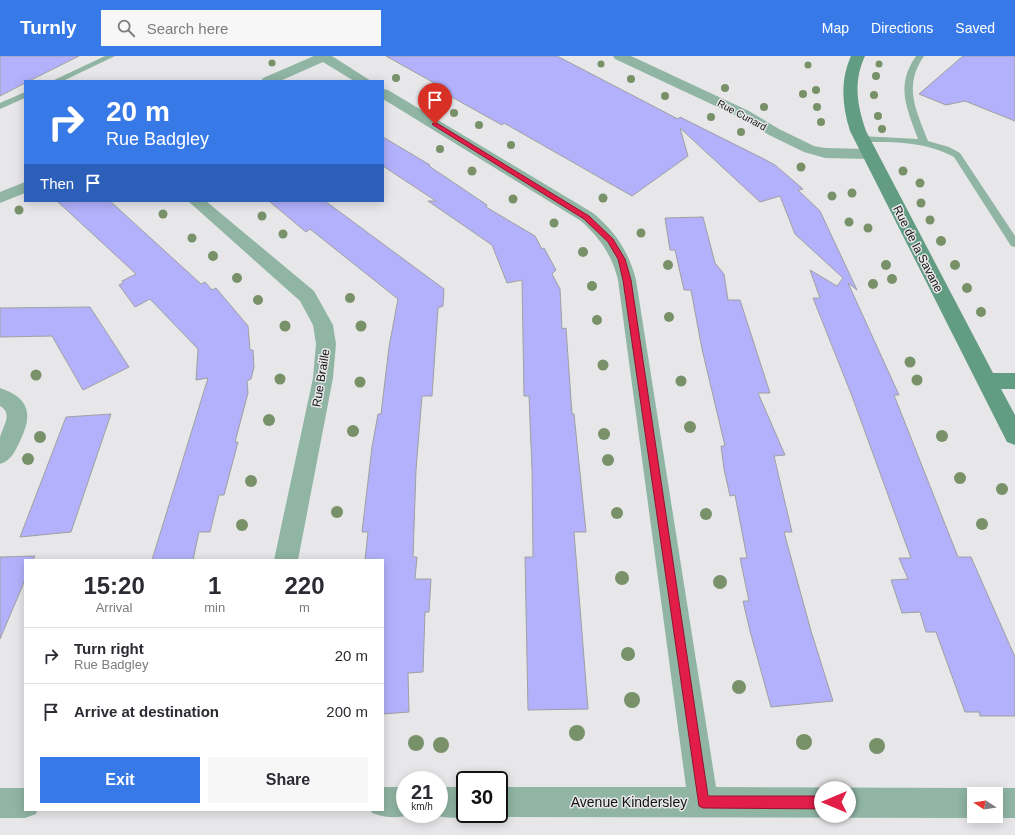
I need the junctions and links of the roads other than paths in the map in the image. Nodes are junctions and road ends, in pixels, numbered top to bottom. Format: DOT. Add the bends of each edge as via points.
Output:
graph roads {
  1 [pos="111,56"];
  2 [pos="325,56"];
  3 [pos="620,56"];
  4 [pos="858,56"];
  5 [pos="920,56"];
  6 [pos="58,80"];
  7 [pos="270,80"];
  8 [pos="362,80"];
  9 [pos="384,93"];
  10 [pos="24,94"];
  11 [pos="0,106"];
  12 [pos="861,139"];
  13 [pos="924,142"];
  14 [pos="869,154"];
  15 [pos="24,187"];
  16 [pos="0,198"];
  17 [pos="197,202"];
  18 [pos="1015,244"];
  19 [pos="1015,380"];
  20 [pos="987,381"];
  21 [pos="0,396"];
  22 [pos="1015,436"];
  23 [pos="0,455"];
  24 [pos="286,559"];
  25 [pos="384,802"];
  26 [pos="396,802"];
  27 [pos="508,802"];
  28 [pos="703,802"];
  29 [pos="0,803"];
  30 [pos="24,803"];
  31 [pos="967,803"];
  32 [pos="1003,803"];
  33 [pos="1015,803"];
  1 -- 6 [label="lane"];
  2 -- 7 [label="street"];
  2 -- 8 [label="street"];
  3 -- 14 [label="street, Rue Cunard" via="744,114 809,149 825,153"];
  4 -- 12 [label="street, Rue de la Savane" via="852,71 849,92 852,115"];
  5 -- 13 [label="lane" via="910,71 907,93"];
  9 -- 28 [label="street" via="587,217 610,240 621,259 628,288"];
  10 -- 11 [label="lane"];
  12 -- 13 [label="lane"];
  12 -- 14 [label="street, Rue de la Savane"];
  13 -- 18 [label="lane" via="957,155"];
  14 -- 20 [label="street, Rue de la Savane"];
  15 -- 16 [label="street"];
  17 -- 24 [label="street, Rue Braille" via="306,296 318,314 326,334 327,356"];
  19 -- 20 [label="street"];
  20 -- 22 [label="street, Rue de la Savane"];
  21 -- 23 [label="street" via="14,403 18,417 13,434"];
  25 -- 26 [label="street"];
  27 -- 28 [label="street, Avenue Kindersley"];
  28 -- 31 [label="street, Avenue Kindersley"];
  29 -- 30 [label="street"];
  32 -- 33 [label="street"];
}
